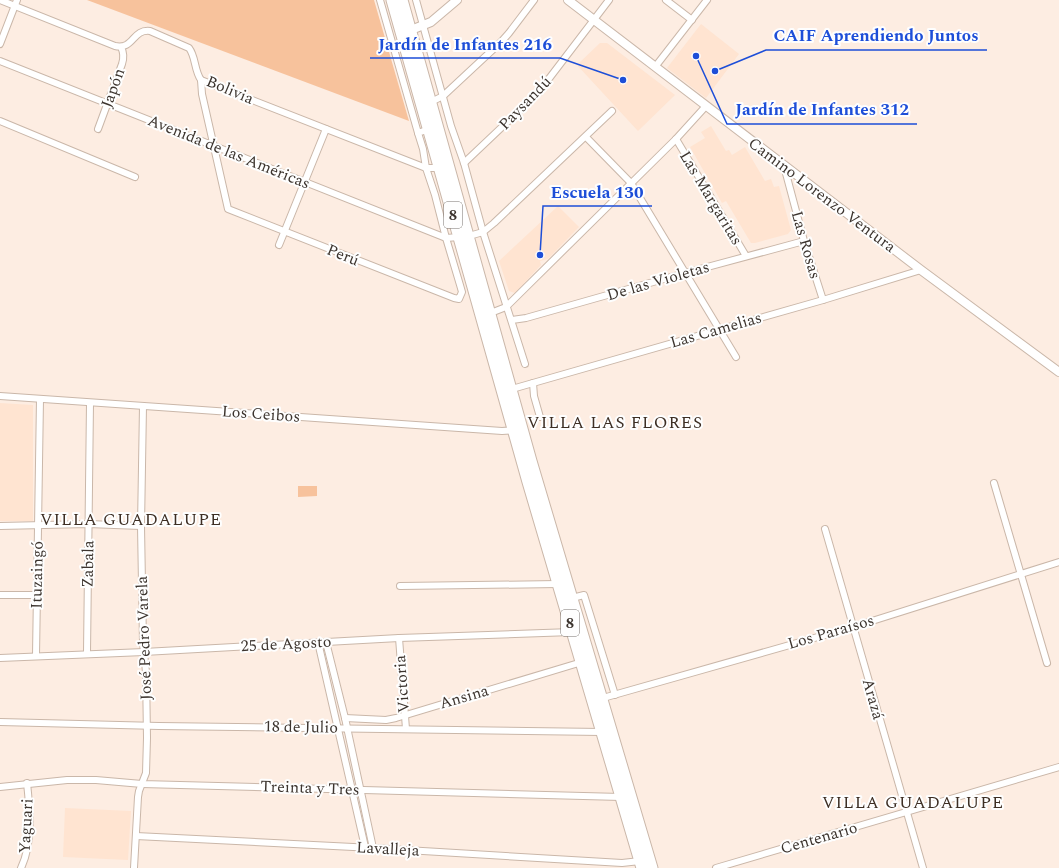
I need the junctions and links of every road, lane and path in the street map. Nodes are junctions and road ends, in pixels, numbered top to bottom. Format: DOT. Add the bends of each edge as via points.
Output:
graph roads {
  1 [pos="0,0"];
  2 [pos="380,0"];
  3 [pos="392,0"];
  4 [pos="402,0"];
  5 [pos="416,0"];
  6 [pos="457,0"];
  7 [pos="534,0"];
  8 [pos="568,0"];
  9 [pos="609,0"];
  10 [pos="666,0"];
  11 [pos="707,0"];
  12 [pos="16,3"];
  13 [pos="593,20"];
  14 [pos="692,20"];
  15 [pos="424,25"];
  16 [pos="410,30"];
  17 [pos="0,44"];
  18 [pos="121,47"];
  19 [pos="0,61"];
  20 [pos="655,67"];
  21 [pos="201,80"];
  22 [pos="443,96"];
  23 [pos="431,102"];
  24 [pos="108,104"];
  25 [pos="706,106"];
  26 [pos="612,111"];
  27 [pos="0,121"];
  28 [pos="98,129"];
  29 [pos="326,129"];
  30 [pos="429,129"];
  31 [pos="418,133"];
  32 [pos="586,137"];
  33 [pos="676,139"];
  34 [pos="214,146"];
  35 [pos="464,163"];
  36 [pos="784,166"];
  37 [pos="426,168"];
  38 [pos="440,168"];
  39 [pos="135,177"];
  40 [pos="304,182"];
  41 [pos="631,183"];
  42 [pos="284,231"];
  43 [pos="483,232"];
  44 [pos="464,236"];
  45 [pos="446,238"];
  46 [pos="804,242"];
  47 [pos="278,245"];
  48 [pos="746,256"];
  49 [pos="921,270"];
  50 [pos="685,273"];
  51 [pos="822,300"];
  52 [pos="506,308"];
  53 [pos="486,315"];
  54 [pos="512,320"];
  55 [pos="718,330"];
  56 [pos="736,357"];
  57 [pos="525,364"];
  58 [pos="1059,372"];
  59 [pos="533,383"];
  60 [pos="512,388"];
  61 [pos="0,396"];
  62 [pos="40,399"];
  63 [pos="90,402"];
  64 [pos="143,406"];
  65 [pos="540,417"];
  66 [pos="518,429"];
  67 [pos="994,483"];
  68 [pos="88,524"];
  69 [pos="38,525"];
  70 [pos="0,526"];
  71 [pos="141,526"];
  72 [pos="825,529"];
  73 [pos="1059,562"];
  74 [pos="1021,574"];
  75 [pos="558,584"];
  76 [pos="400,586"];
  77 [pos="37,594"];
  78 [pos="0,595"];
  79 [pos="572,598"];
  80 [pos="853,627"];
  81 [pos="572,632"];
  82 [pos="399,638"];
  83 [pos="318,642"];
  84 [pos="326,642"];
  85 [pos="144,652"];
  86 [pos="87,654"];
  87 [pos="36,656"];
  88 [pos="0,658"];
  89 [pos="582,662"];
  90 [pos="1047,663"];
  91 [pos="615,695"];
  92 [pos="602,698"];
  93 [pos="405,715"];
  94 [pos="344,718"];
  95 [pos="0,722"];
  96 [pos="147,725"];
  97 [pos="338,728"];
  98 [pos="346,728"];
  99 [pos="406,729"];
  100 [pos="602,732"];
  101 [pos="1059,767"];
  102 [pos="27,783"];
  103 [pos="142,784"];
  104 [pos="0,787"];
  105 [pos="352,790"];
  106 [pos="361,790"];
  107 [pos="621,797"];
  108 [pos="906,812"];
  109 [pos="136,836"];
  110 [pos="365,847"];
  111 [pos="373,848"];
  112 [pos="641,864"];
  113 [pos="21,868"];
  114 [pos="134,868"];
  115 [pos="652,868"];
  116 [pos="716,868"];
  117 [pos="923,868"];
  1 -- 12 [label="street"];
  2 -- 31 [label="street"];
  3 -- 30 [label="highway, 8"];
  4 -- 16 [label="highway, 8"];
  5 -- 15 [label="street"];
  6 -- 15 [label="street" via="438,17"];
  7 -- 22 [label="street" via="509,34"];
  8 -- 13 [label="street, Camino Lorenzo Ventura"];
  9 -- 13 [label="street, Paysandú"];
  10 -- 14 [label="street"];
  11 -- 14 [label="street"];
  12 -- 17 [label="street"];
  12 -- 18 [label="street"];
  13 -- 20 [label="street, Camino Lorenzo Ventura"];
  13 -- 35 [label="street, Paysandú" via="538,93"];
  14 -- 20 [label="street"];
  15 -- 16 [label="street"];
  15 -- 22 [label="street"];
  16 -- 23 [label="highway, 8"];
  18 -- 21 [label="street, Bolivia" via="129,44 139,32 150,31 189,48"];
  18 -- 24 [label="street, Japón" via="124,58"];
  19 -- 24 [label="street, Avenida de las Américas"];
  20 -- 25 [label="street, Camino Lorenzo Ventura"];
  21 -- 29 [label="street, Bolivia"];
  21 -- 34 [label="street"];
  22 -- 23 [label="street"];
  22 -- 35 [label="street"];
  23 -- 44 [label="highway, 8"];
  24 -- 28 [label="street, Japón"];
  24 -- 34 [label="street, Avenida de las Américas"];
  25 -- 33 [label="street"];
  25 -- 36 [label="street, Camino Lorenzo Ventura"];
  26 -- 32 [label="street"];
  27 -- 39 [label="street"];
  29 -- 37 [label="street, Bolivia"];
  29 -- 40 [label="street"];
  30 -- 31 [label="street"];
  30 -- 38 [label="highway, 8"];
  31 -- 37 [label="street"];
  32 -- 41 [label="street"];
  32 -- 43 [label="street"];
  33 -- 41 [label="street"];
  33 -- 48 [label="street, Las Margaritas"];
  34 -- 40 [label="street, Avenida de las Américas"];
  34 -- 42 [label="street, Perú" via="228,209"];
  35 -- 43 [label="street"];
  36 -- 46 [label="street, Las Rosas"];
  36 -- 49 [label="street, Camino Lorenzo Ventura"];
  37 -- 38 [label="street, Bolivia"];
  37 -- 45 [label="street"];
  38 -- 44 [label="highway, 8"];
  40 -- 42 [label="street"];
  40 -- 45 [label="street, Avenida de las Américas"];
  41 -- 50 [label="street"];
  41 -- 52 [label="street"];
  42 -- 45 [label="street, Perú" via="459,299 462,292"];
  42 -- 47 [label="street"];
  43 -- 44 [label="street, Avenida de las Américas"];
  43 -- 52 [label="street"];
  44 -- 45 [label="street, Avenida de las Américas"];
  44 -- 53 [label="highway, 8"];
  46 -- 48 [label="street, De las Violetas"];
  46 -- 51 [label="street, Las Rosas"];
  48 -- 50 [label="street, De las Violetas"];
  49 -- 51 [label="street, Las Camelias"];
  49 -- 58 [label="street, Camino Lorenzo Ventura"];
  50 -- 54 [label="street, De las Violetas"];
  50 -- 55 [label="street"];
  51 -- 55 [label="street, Las Camelias"];
  52 -- 53 [label="street"];
  52 -- 54 [label="street"];
  53 -- 60 [label="highway, 8"];
  53 -- 66 [label="highway, 8"];
  54 -- 57 [label="street"];
  55 -- 56 [label="street"];
  55 -- 59 [label="street, Las Camelias"];
  59 -- 60 [label="street, Las Camelias"];
  59 -- 65 [label="street"];
  60 -- 66 [label="highway, 8"];
  61 -- 62 [label="street, Los Ceibos"];
  62 -- 63 [label="street, Los Ceibos"];
  62 -- 69 [label="street, Ituzaingó"];
  63 -- 64 [label="street, Los Ceibos"];
  63 -- 68 [label="street, Zabala"];
  64 -- 66 [label="street, Los Ceibos" via="502,431"];
  64 -- 71 [label="street, José Pedro Varela"];
  66 -- 75 [label="highway, 8"];
  66 -- 79 [label="highway, 8"];
  67 -- 74 [label="street"];
  68 -- 69 [label="street"];
  68 -- 71 [label="street"];
  68 -- 86 [label="street, Zabala"];
  69 -- 70 [label="street"];
  69 -- 77 [label="street, Ituzaingó"];
  71 -- 85 [label="street, José Pedro Varela"];
  72 -- 80 [label="street, Arazá"];
  73 -- 74 [label="street, Los Paraísos"];
  74 -- 80 [label="street, Los Paraísos"];
  74 -- 90 [label="street"];
  75 -- 76 [label="street"];
  75 -- 81 [label="highway, 8"];
  77 -- 78 [label="street"];
  77 -- 87 [label="street, Ituzaingó"];
  79 -- 91 [label="street" via="584,595"];
  79 -- 92 [label="highway, 8"];
  80 -- 91 [label="street, Los Paraísos"];
  80 -- 108 [label="street, Arazá"];
  81 -- 82 [label="street, 25 de Agosto"];
  81 -- 89 [label="highway, 8"];
  82 -- 84 [label="street, 25 de Agosto"];
  82 -- 93 [label="street, Victoria"];
  83 -- 84 [label="street, 25 de Agosto"];
  83 -- 85 [label="street, 25 de Agosto"];
  83 -- 97 [label="street"];
  84 -- 94 [label="street"];
  85 -- 86 [label="street, 25 de Agosto"];
  85 -- 96 [label="street, José Pedro Varela"];
  86 -- 87 [label="street, 25 de Agosto"];
  87 -- 88 [label="street, 25 de Agosto"];
  89 -- 93 [label="street, Ansina"];
  89 -- 100 [label="highway, 8"];
  91 -- 92 [label="street, Los Paraísos"];
  92 -- 115 [label="highway, 8"];
  93 -- 94 [label="street, Ansina" via="386,720"];
  93 -- 99 [label="street, Victoria"];
  94 -- 98 [label="street"];
  95 -- 96 [label="street, 18 de Julio"];
  96 -- 97 [label="street, 18 de Julio"];
  96 -- 103 [label="street, José Pedro Varela" via="146,773"];
  97 -- 98 [label="street, 18 de Julio"];
  97 -- 105 [label="street"];
  98 -- 99 [label="street, 18 de Julio"];
  98 -- 106 [label="street"];
  99 -- 100 [label="street, 18 de Julio"];
  100 -- 107 [label="highway, 8"];
  101 -- 108 [label="street, Centenario"];
  102 -- 103 [label="street, Treinta y Tres" via="96,780"];
  102 -- 104 [label="street, Treinta y Tres"];
  102 -- 113 [label="street, Yaguari" via="28,837 25,860"];
  103 -- 105 [label="street, Treinta y Tres"];
  103 -- 109 [label="street, José Pedro Varela" via="138,797"];
  105 -- 106 [label="street, Treinta y Tres"];
  105 -- 110 [label="street"];
  106 -- 107 [label="street, Treinta y Tres"];
  106 -- 111 [label="street"];
  107 -- 112 [label="highway, 8"];
  108 -- 116 [label="street, Centenario"];
  108 -- 117 [label="street, Arazá"];
  109 -- 110 [label="street, Lavalleja"];
  109 -- 114 [label="street, José Pedro Varela"];
  110 -- 111 [label="street, Lavalleja"];
  111 -- 112 [label="street, Lavalleja"];
}
